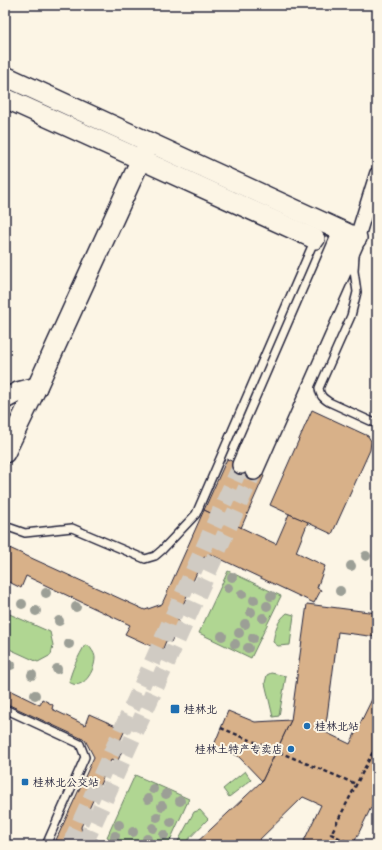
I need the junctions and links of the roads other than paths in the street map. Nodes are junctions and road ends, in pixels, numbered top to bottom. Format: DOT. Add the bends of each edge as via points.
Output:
graph roads {
  1 [pos="5,76"];
  2 [pos="5,98"];
  3 [pos="145,151"];
  4 [pos="377,174"];
  5 [pos="315,239"];
  6 [pos="346,243"];
  7 [pos="37,386"];
  8 [pos="5,399"];
  9 [pos="377,424"];
  10 [pos="5,453"];
  11 [pos="247,468"];
  12 [pos="5,526"];
  13 [pos="5,709"];
  14 [pos="46,845"];
  1 -- 3 [label="main road"];
  2 -- 3 [label="main road"];
  3 -- 5 [label="main road"];
  3 -- 6 [label="main road"];
  3 -- 7 [label="main road"];
  4 -- 6 [label="street"];
  5 -- 6 [label="street"];
  5 -- 12 [label="lane" via="196,514 162,550 155,556 145,559 72,528 25,533"];
  6 -- 9 [label="lane" via="357,292 351,316 319,388 320,393 329,402"];
  6 -- 11 [label="street"];
  7 -- 8 [label="main road"];
  7 -- 10 [label="main road"];
  13 -- 14 [label="lane" via="80,744 85,757"];
}
